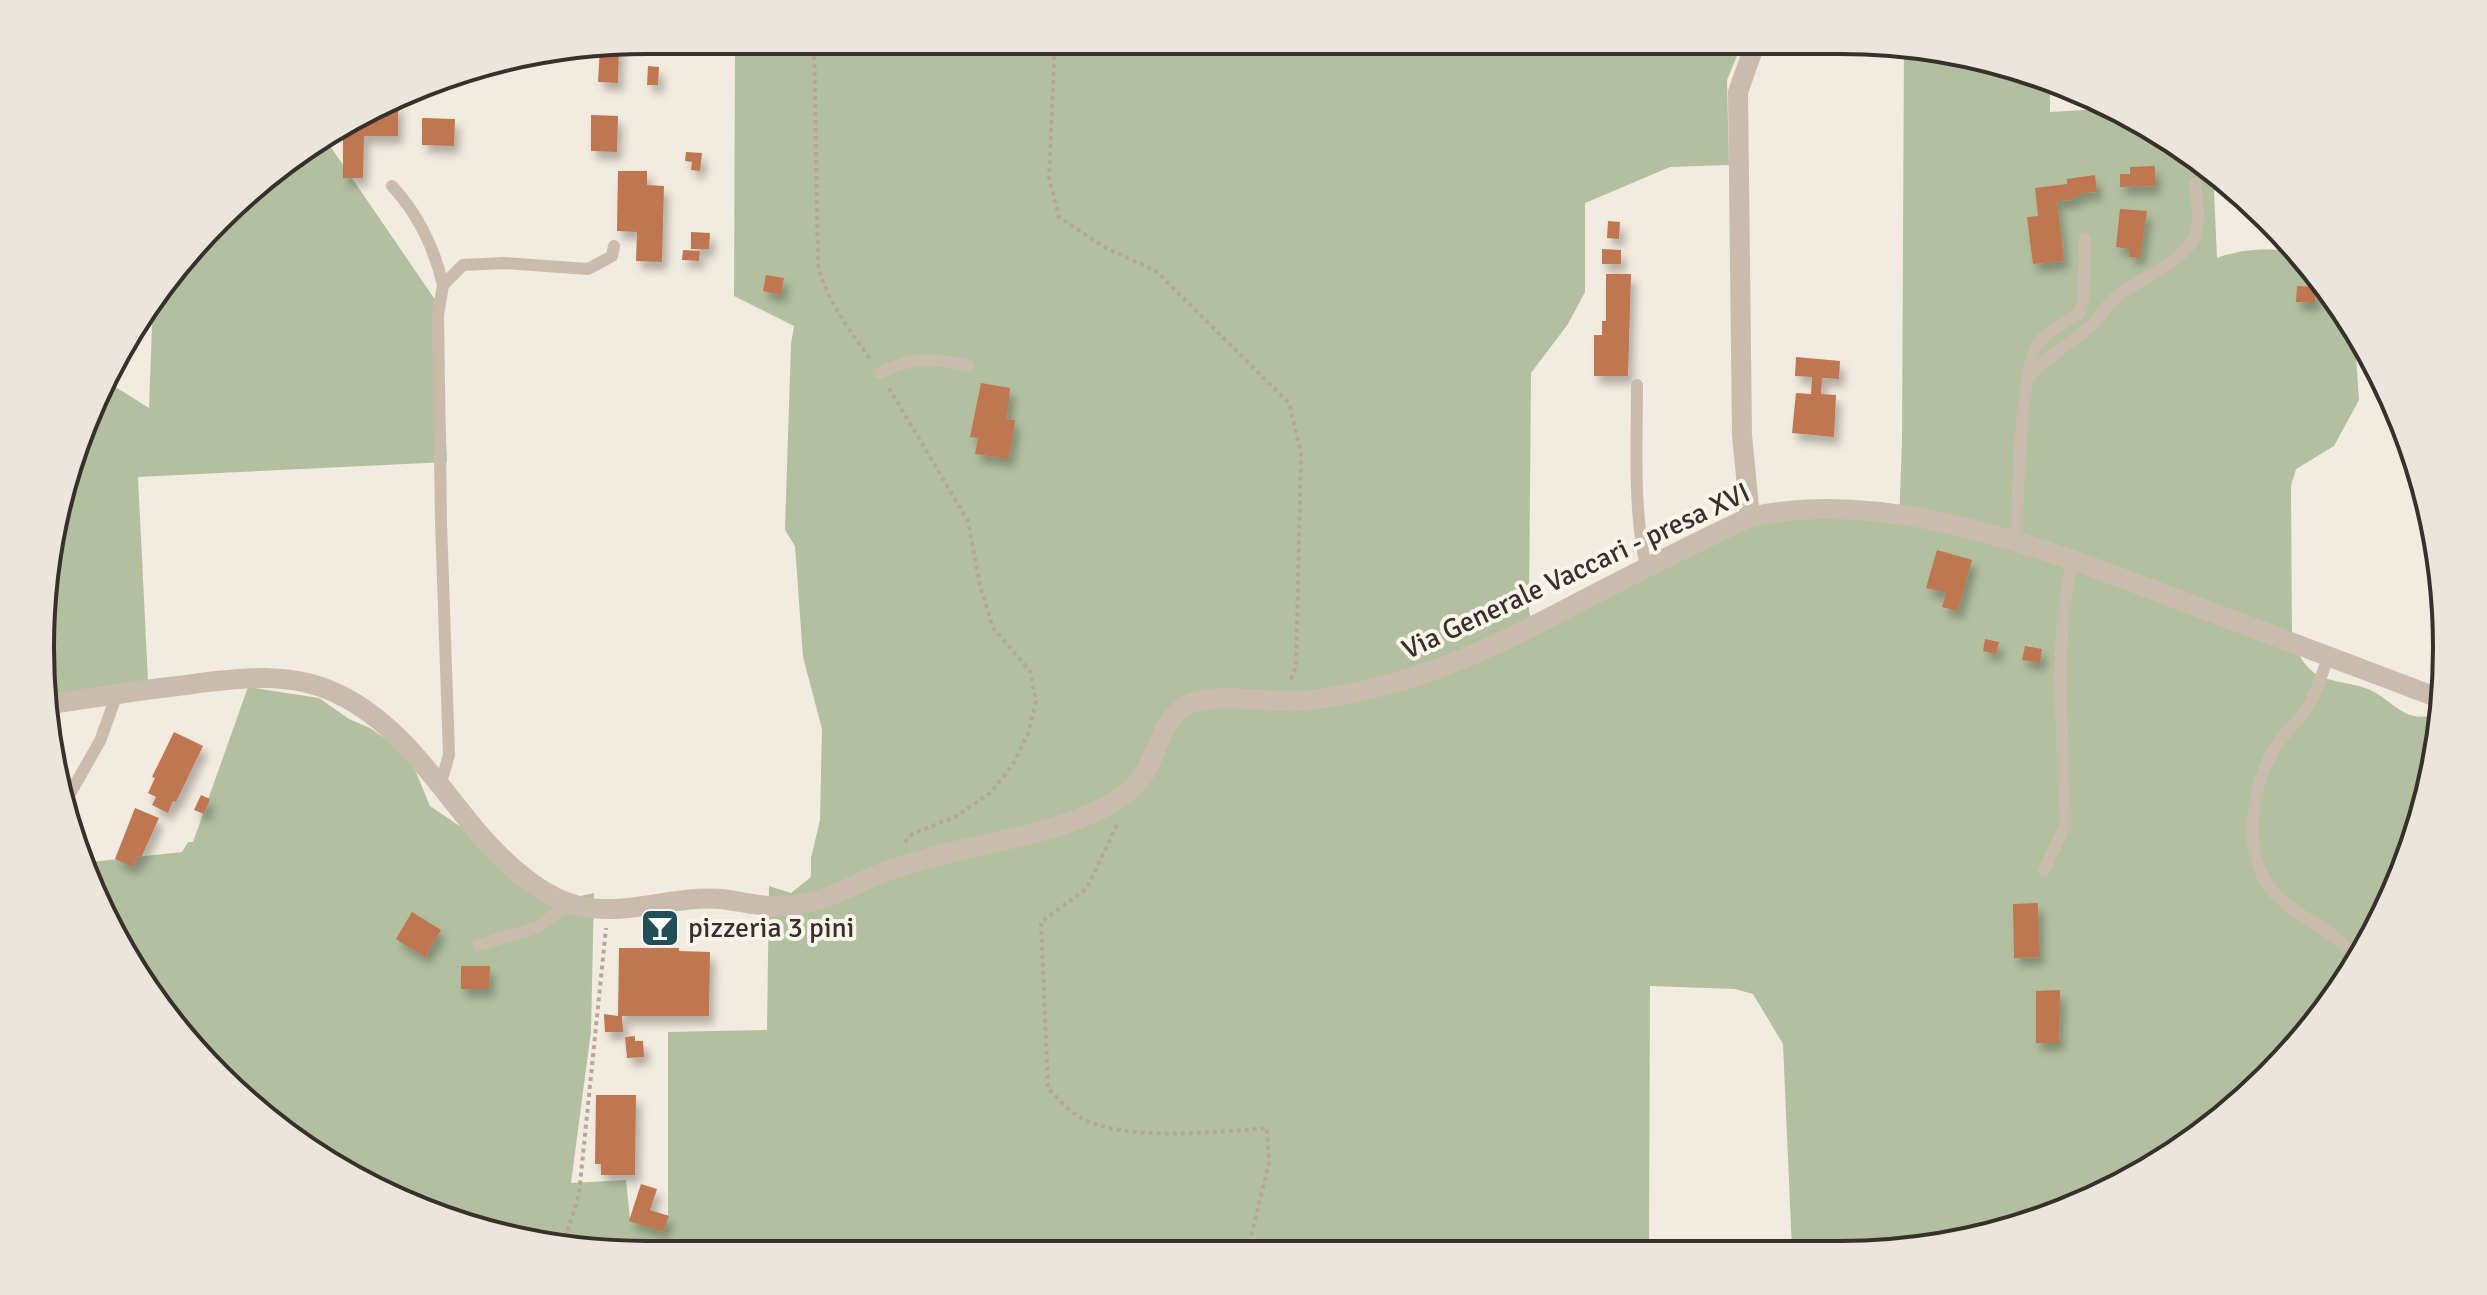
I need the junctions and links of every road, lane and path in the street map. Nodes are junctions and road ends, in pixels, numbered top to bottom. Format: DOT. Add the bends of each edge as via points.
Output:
graph roads {
  1 [pos="814,54"];
  2 [pos="1054,54"];
  3 [pos="1751,54"];
  4 [pos="2195,184"];
  5 [pos="392,186"];
  6 [pos="2085,239"];
  7 [pos="614,246"];
  8 [pos="443,285"];
  9 [pos="968,366"];
  10 [pos="879,373"];
  11 [pos="2027,379"];
  12 [pos="1637,385"];
  13 [pos="1750,517"];
  14 [pos="2016,542"];
  15 [pos="2072,561"];
  16 [pos="1646,567"];
  17 [pos="2328,657"];
  18 [pos="117,694"];
  19 [pos="2431,695"];
  20 [pos="1280,702"];
  21 [pos="57,703"];
  22 [pos="440,786"];
  23 [pos="72,791"];
  24 [pos="1117,825"];
  25 [pos="896,869"];
  26 [pos="2044,870"];
  27 [pos="569,903"];
  28 [pos="607,910"];
  29 [pos="479,945"];
  30 [pos="2348,952"];
  31 [pos="566,1235"];
  32 [pos="1250,1241"];
  1 -- 10 [label="path" via="818,265"];
  2 -- 20 [label="path" via="1049,177 1059,217 1104,247 1156,271 1289,403 1301,453 1300,557 1296,668"];
  3 -- 13 [label="street" via="1738,92 1742,435"];
  4 -- 11 [label="lane" via="2195,236 2184,251 2112,300 2095,322"];
  5 -- 8 [label="lane" via="411,207 437,259"];
  6 -- 11 [label="lane" via="2080,312 2049,331 2034,348"];
  7 -- 8 [label="lane" via="612,256 588,269 463,265"];
  8 -- 22 [label="lane" via="438,347 449,755"];
  9 -- 10 [label="lane" via="938,358 902,362"];
  10 -- 25 [label="path" via="968,521 993,628 1030,671 1036,701 1012,766 990,793 955,817 912,834 900,847"];
  11 -- 14 [label="lane"];
  12 -- 16 [label="lane" via="1638,507"];
  13 -- 14 [label="street, Via Generale Vaccari - presa XVI" via="1777,511 1847,510 1960,525"];
  13 -- 16 [label="street, Via Generale Vaccari - presa XVI"];
  14 -- 15 [label="street, Via Generale Vaccari - presa XVI"];
  15 -- 17 [label="street, Via Generale Vaccari - presa XVI"];
  15 -- 26 [label="lane" via="2060,673 2065,826"];
  16 -- 20 [label="street, Via Generale Vaccari - presa XVI" via="1439,669 1352,694"];
  17 -- 19 [label="street, Via Generale Vaccari - presa XVI"];
  17 -- 30 [label="lane" via="2307,707 2261,773 2253,823 2261,875 2277,896"];
  18 -- 21 [label="street, Via Generale Vaccari - presa XVI"];
  18 -- 22 [label="street, Via Generale Vaccari - presa XVI" via="231,679 302,682 338,694 375,718"];
  18 -- 23 [label="lane" via="100,741"];
  20 -- 25 [label="street, Via Generale Vaccari - presa XVI" via="1213,698 1186,706 1170,722 1147,770 1115,801 1049,830"];
  22 -- 27 [label="street, Via Generale Vaccari - presa XVI" via="517,872"];
  24 -- 32 [label="path" via="1087,888 1041,922 1048,1089 1080,1118 1129,1132 1267,1128 1269,1163"];
  25 -- 28 [label="street, Via Generale Vaccari - presa XVI" via="832,898 791,906 721,899"];
  27 -- 28 [label="street, Via Generale Vaccari - presa XVI"];
  27 -- 29 [label="lane" via="538,927"];
  28 -- 31 [label="path" via="579,1194"];
}
